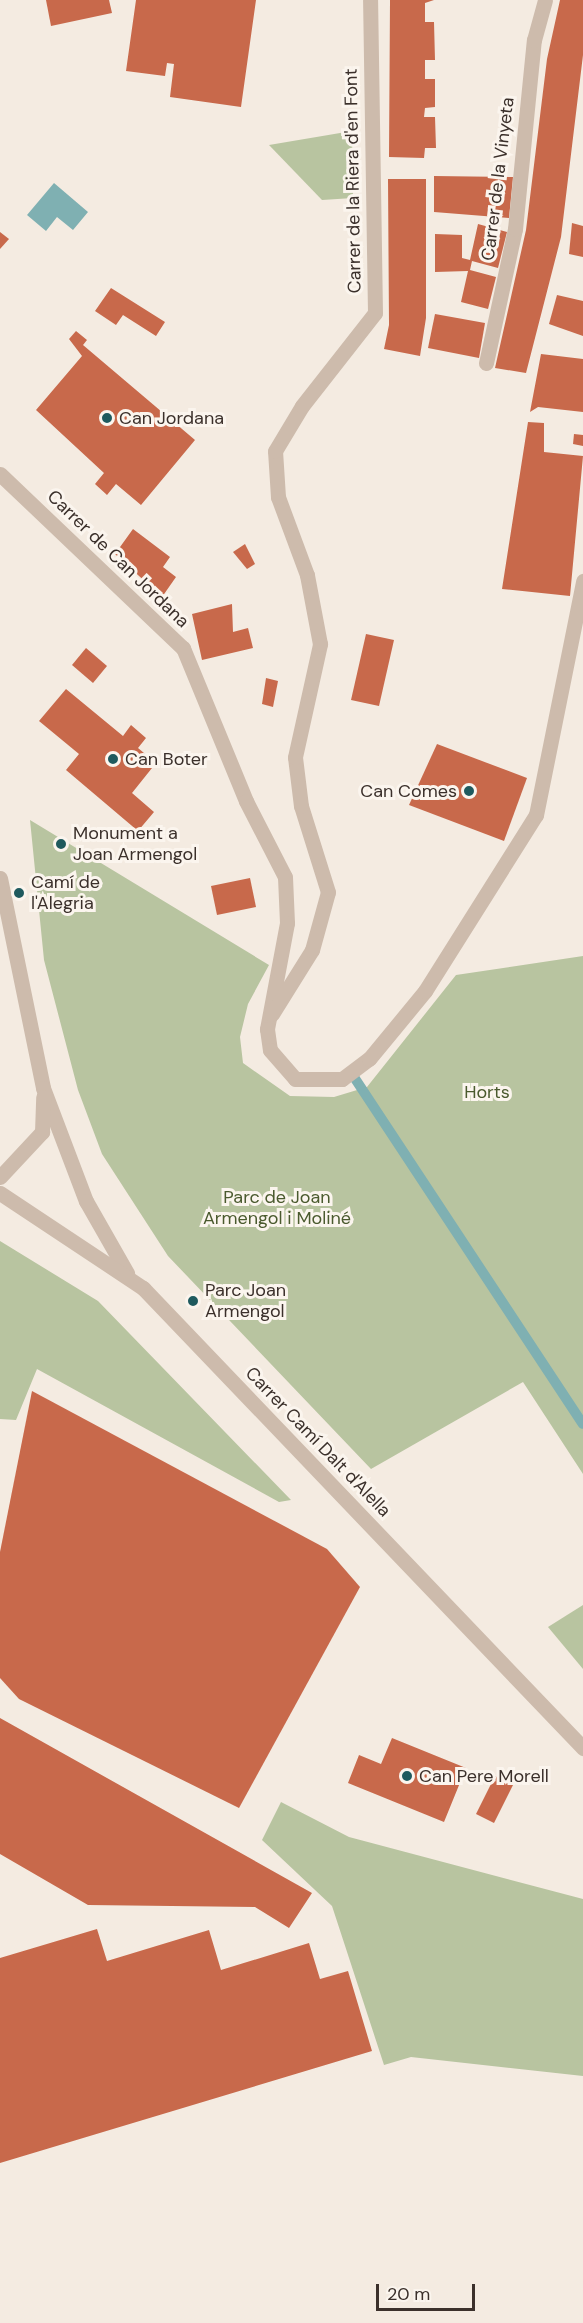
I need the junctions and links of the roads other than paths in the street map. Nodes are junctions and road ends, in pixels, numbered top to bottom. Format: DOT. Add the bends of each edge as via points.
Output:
graph roads {
  1 [pos="370,0"];
  2 [pos="545,0"];
  3 [pos="486,363"];
  4 [pos="0,474"];
  5 [pos="583,581"];
  6 [pos="0,878"];
  7 [pos="268,1018"];
  8 [pos="43,1088"];
  9 [pos="0,1177"];
  10 [pos="0,1193"];
  11 [pos="128,1276"];
  12 [pos="583,1748"];
  1 -- 7 [label="street, Carrer de la Riera d'en Font" via="375,313 302,406 275,451 278,497 307,575 320,644 295,757 301,806 328,892 312,950"];
  2 -- 3 [label="street, Carrer de la Vinyeta" via="534,40 515,229"];
  4 -- 7 [label="street, Carrer de Can Jordana" via="183,648 246,801 285,877 287,923"];
  5 -- 7 [label="street, Carrer de Can Jordana" via="536,815 426,992 369,1059 352,1074 330,1081 295,1079 280,1066 270,1050"];
  6 -- 8 [label="street"];
  8 -- 9 [label="street" via="42,1132"];
  8 -- 11 [label="street" via="86,1202"];
  10 -- 11 [label="street, Carrer Camí Dalt d'Alella"];
  11 -- 12 [label="street, Carrer Camí Dalt d'Alella"];
}
